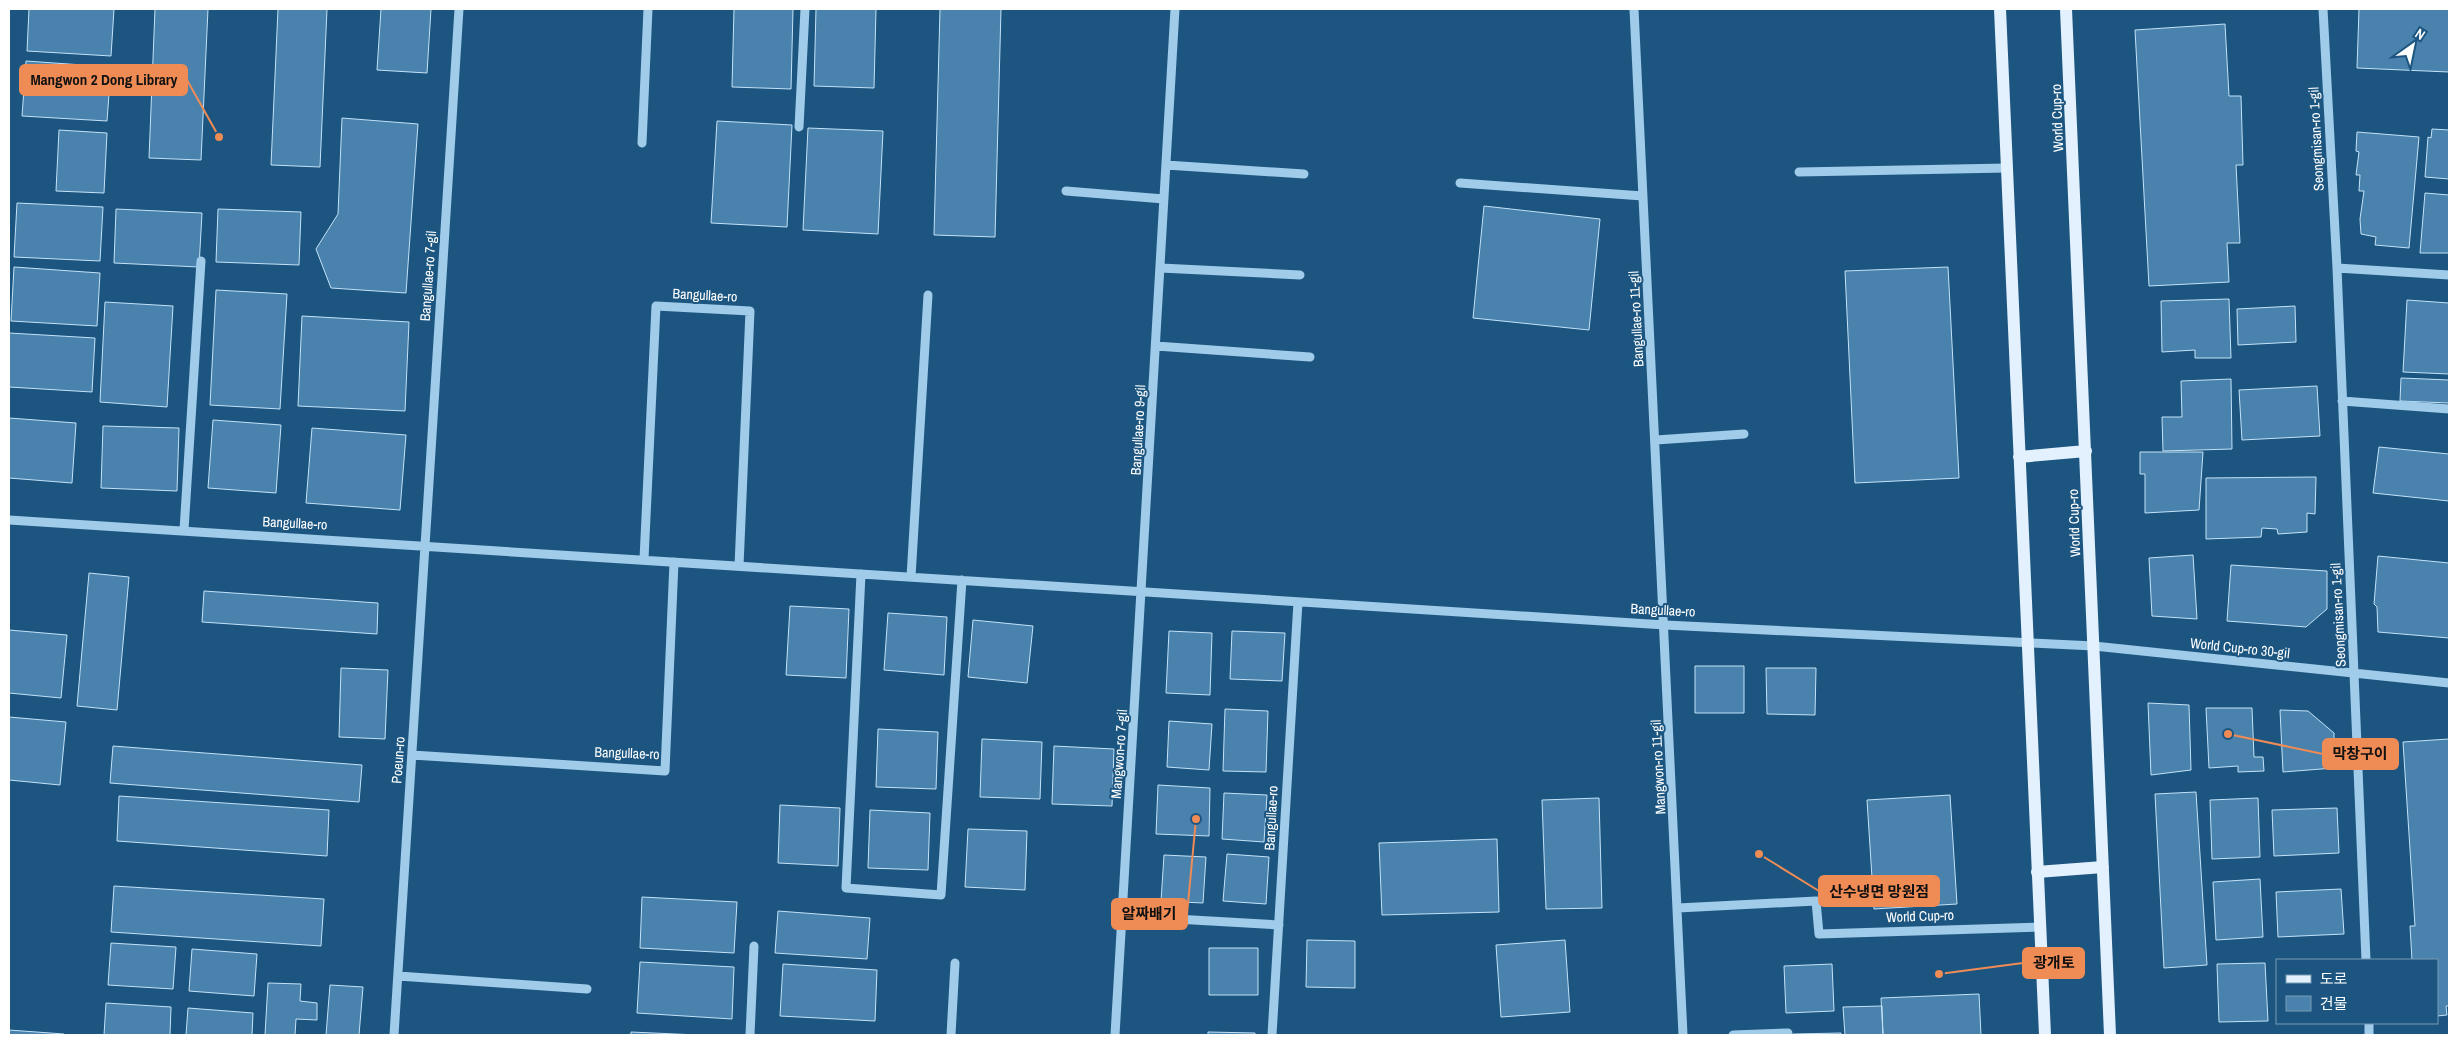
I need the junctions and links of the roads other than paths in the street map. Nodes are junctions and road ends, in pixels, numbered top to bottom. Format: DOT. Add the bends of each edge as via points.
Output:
graph roads {
  1 [pos="459,9"];
  2 [pos="648,9"];
  3 [pos="805,9"];
  4 [pos="1175,9"];
  5 [pos="1634,9"];
  6 [pos="2000,9"];
  7 [pos="2066,9"];
  8 [pos="2323,9"];
  9 [pos="799,127"];
  10 [pos="642,143"];
  11 [pos="1166,165"];
  12 [pos="2007,168"];
  13 [pos="1799,172"];
  14 [pos="1304,174"];
  15 [pos="1460,183"];
  16 [pos="1066,191"];
  17 [pos="1643,196"];
  18 [pos="1164,199"];
  19 [pos="202,261"];
  20 [pos="1161,268"];
  21 [pos="2337,268"];
  22 [pos="2449,275"];
  23 [pos="1300,276"];
  24 [pos="928,294"];
  25 [pos="1156,346"];
  26 [pos="1310,357"];
  27 [pos="2342,401"];
  28 [pos="2449,409"];
  29 [pos="1744,434"];
  30 [pos="1656,440"];
  31 [pos="2086,451"];
  32 [pos="2019,457"];
  33 [pos="9,520"];
  34 [pos="184,530"];
  35 [pos="425,545"];
  36 [pos="644,559"];
  37 [pos="674,562"];
  38 [pos="739,566"];
  39 [pos="861,574"];
  40 [pos="911,577"];
  41 [pos="962,580"];
  42 [pos="1142,593"];
  43 [pos="1298,602"];
  44 [pos="1665,624"];
  45 [pos="2027,643"];
  46 [pos="2094,646"];
  47 [pos="2355,674"];
  48 [pos="2449,684"];
  49 [pos="412,755"];
  50 [pos="2103,867"];
  51 [pos="2037,872"];
  52 [pos="1678,908"];
  53 [pos="1123,916"];
  54 [pos="1279,925"];
  55 [pos="2039,927"];
  56 [pos="754,946"];
  57 [pos="2366,959"];
  58 [pos="955,962"];
  59 [pos="398,976"];
  60 [pos="587,989"];
  61 [pos="1788,1033"];
  62 [pos="394,1035"];
  63 [pos="750,1035"];
  64 [pos="951,1035"];
  65 [pos="1115,1035"];
  66 [pos="1272,1035"];
  67 [pos="1683,1035"];
  68 [pos="1733,1035"];
  69 [pos="2045,1035"];
  70 [pos="2110,1035"];
  1 -- 35 [label="street, Bangullae-ro 7-gil"];
  2 -- 10 [label="street"];
  3 -- 9 [label="street"];
  4 -- 11 [label="street, Bangullae-ro 9-gil"];
  5 -- 17 [label="street, Bangullae-ro 11-gil"];
  6 -- 12 [label="main road"];
  7 -- 31 [label="main road, World Cup-ro"];
  8 -- 21 [label="street, Seongmisan-ro 1-gil"];
  11 -- 14 [label="street"];
  11 -- 18 [label="street, Bangullae-ro 9-gil"];
  12 -- 13 [label="street"];
  12 -- 32 [label="main road"];
  15 -- 17 [label="street"];
  16 -- 18 [label="street"];
  17 -- 30 [label="street, Bangullae-ro 11-gil"];
  18 -- 20 [label="street, Bangullae-ro 9-gil"];
  19 -- 34 [label="street"];
  20 -- 23 [label="street"];
  20 -- 25 [label="street, Bangullae-ro 9-gil"];
  21 -- 22 [label="street"];
  21 -- 27 [label="street, Seongmisan-ro 1-gil"];
  24 -- 40 [label="street"];
  25 -- 26 [label="street"];
  25 -- 42 [label="street, Bangullae-ro 9-gil"];
  27 -- 28 [label="street"];
  27 -- 47 [label="street, Seongmisan-ro 1-gil"];
  29 -- 30 [label="street"];
  30 -- 44 [label="street, Bangullae-ro 11-gil"];
  31 -- 32 [label="main road"];
  31 -- 46 [label="main road, World Cup-ro"];
  32 -- 45 [label="main road"];
  33 -- 34 [label="street, Bangullae-ro"];
  34 -- 35 [label="street, Bangullae-ro"];
  35 -- 36 [label="street, Bangullae-ro"];
  35 -- 49 [label="street, Poeun-ro"];
  36 -- 37 [label="street, Bangullae-ro"];
  36 -- 38 [label="street, Bangullae-ro" via="656,306 750,311"];
  37 -- 38 [label="street, Bangullae-ro"];
  37 -- 49 [label="street, Bangullae-ro" via="665,771"];
  38 -- 39 [label="street, Bangullae-ro"];
  39 -- 40 [label="street, Bangullae-ro"];
  39 -- 41 [label="street" via="846,888 941,894"];
  40 -- 41 [label="street, Bangullae-ro"];
  41 -- 42 [label="street, Bangullae-ro"];
  42 -- 43 [label="street, Bangullae-ro"];
  42 -- 53 [label="street, Mangwon-ro 7-gil"];
  43 -- 44 [label="street, Bangullae-ro"];
  43 -- 54 [label="street, Bangullae-ro"];
  44 -- 45 [label="street, Bangullae-ro"];
  44 -- 52 [label="street, Mangwon-ro 11-gil"];
  45 -- 46 [label="street, World Cup-ro 30-gil"];
  45 -- 51 [label="main road"];
  46 -- 47 [label="street, World Cup-ro 30-gil"];
  46 -- 50 [label="main road, World Cup-ro"];
  47 -- 48 [label="street, World Cup-ro 30-gil"];
  47 -- 57 [label="street, Seongmisan-ro 1-gil"];
  49 -- 59 [label="street, Poeun-ro"];
  50 -- 51 [label="main road"];
  50 -- 70 [label="main road, World Cup-ro"];
  51 -- 55 [label="main road"];
  52 -- 55 [label="street, World Cup-ro" via="1816,901 1819,934"];
  52 -- 67 [label="street, Mangwon-ro 11-gil"];
  53 -- 54 [label="street"];
  53 -- 65 [label="street, Mangwon-ro 7-gil"];
  54 -- 66 [label="street, Bangullae-ro"];
  55 -- 69 [label="main road"];
  56 -- 63 [label="street"];
  58 -- 64 [label="street"];
  59 -- 60 [label="street"];
  59 -- 62 [label="street, Poeun-ro"];
  61 -- 68 [label="street"];
}
